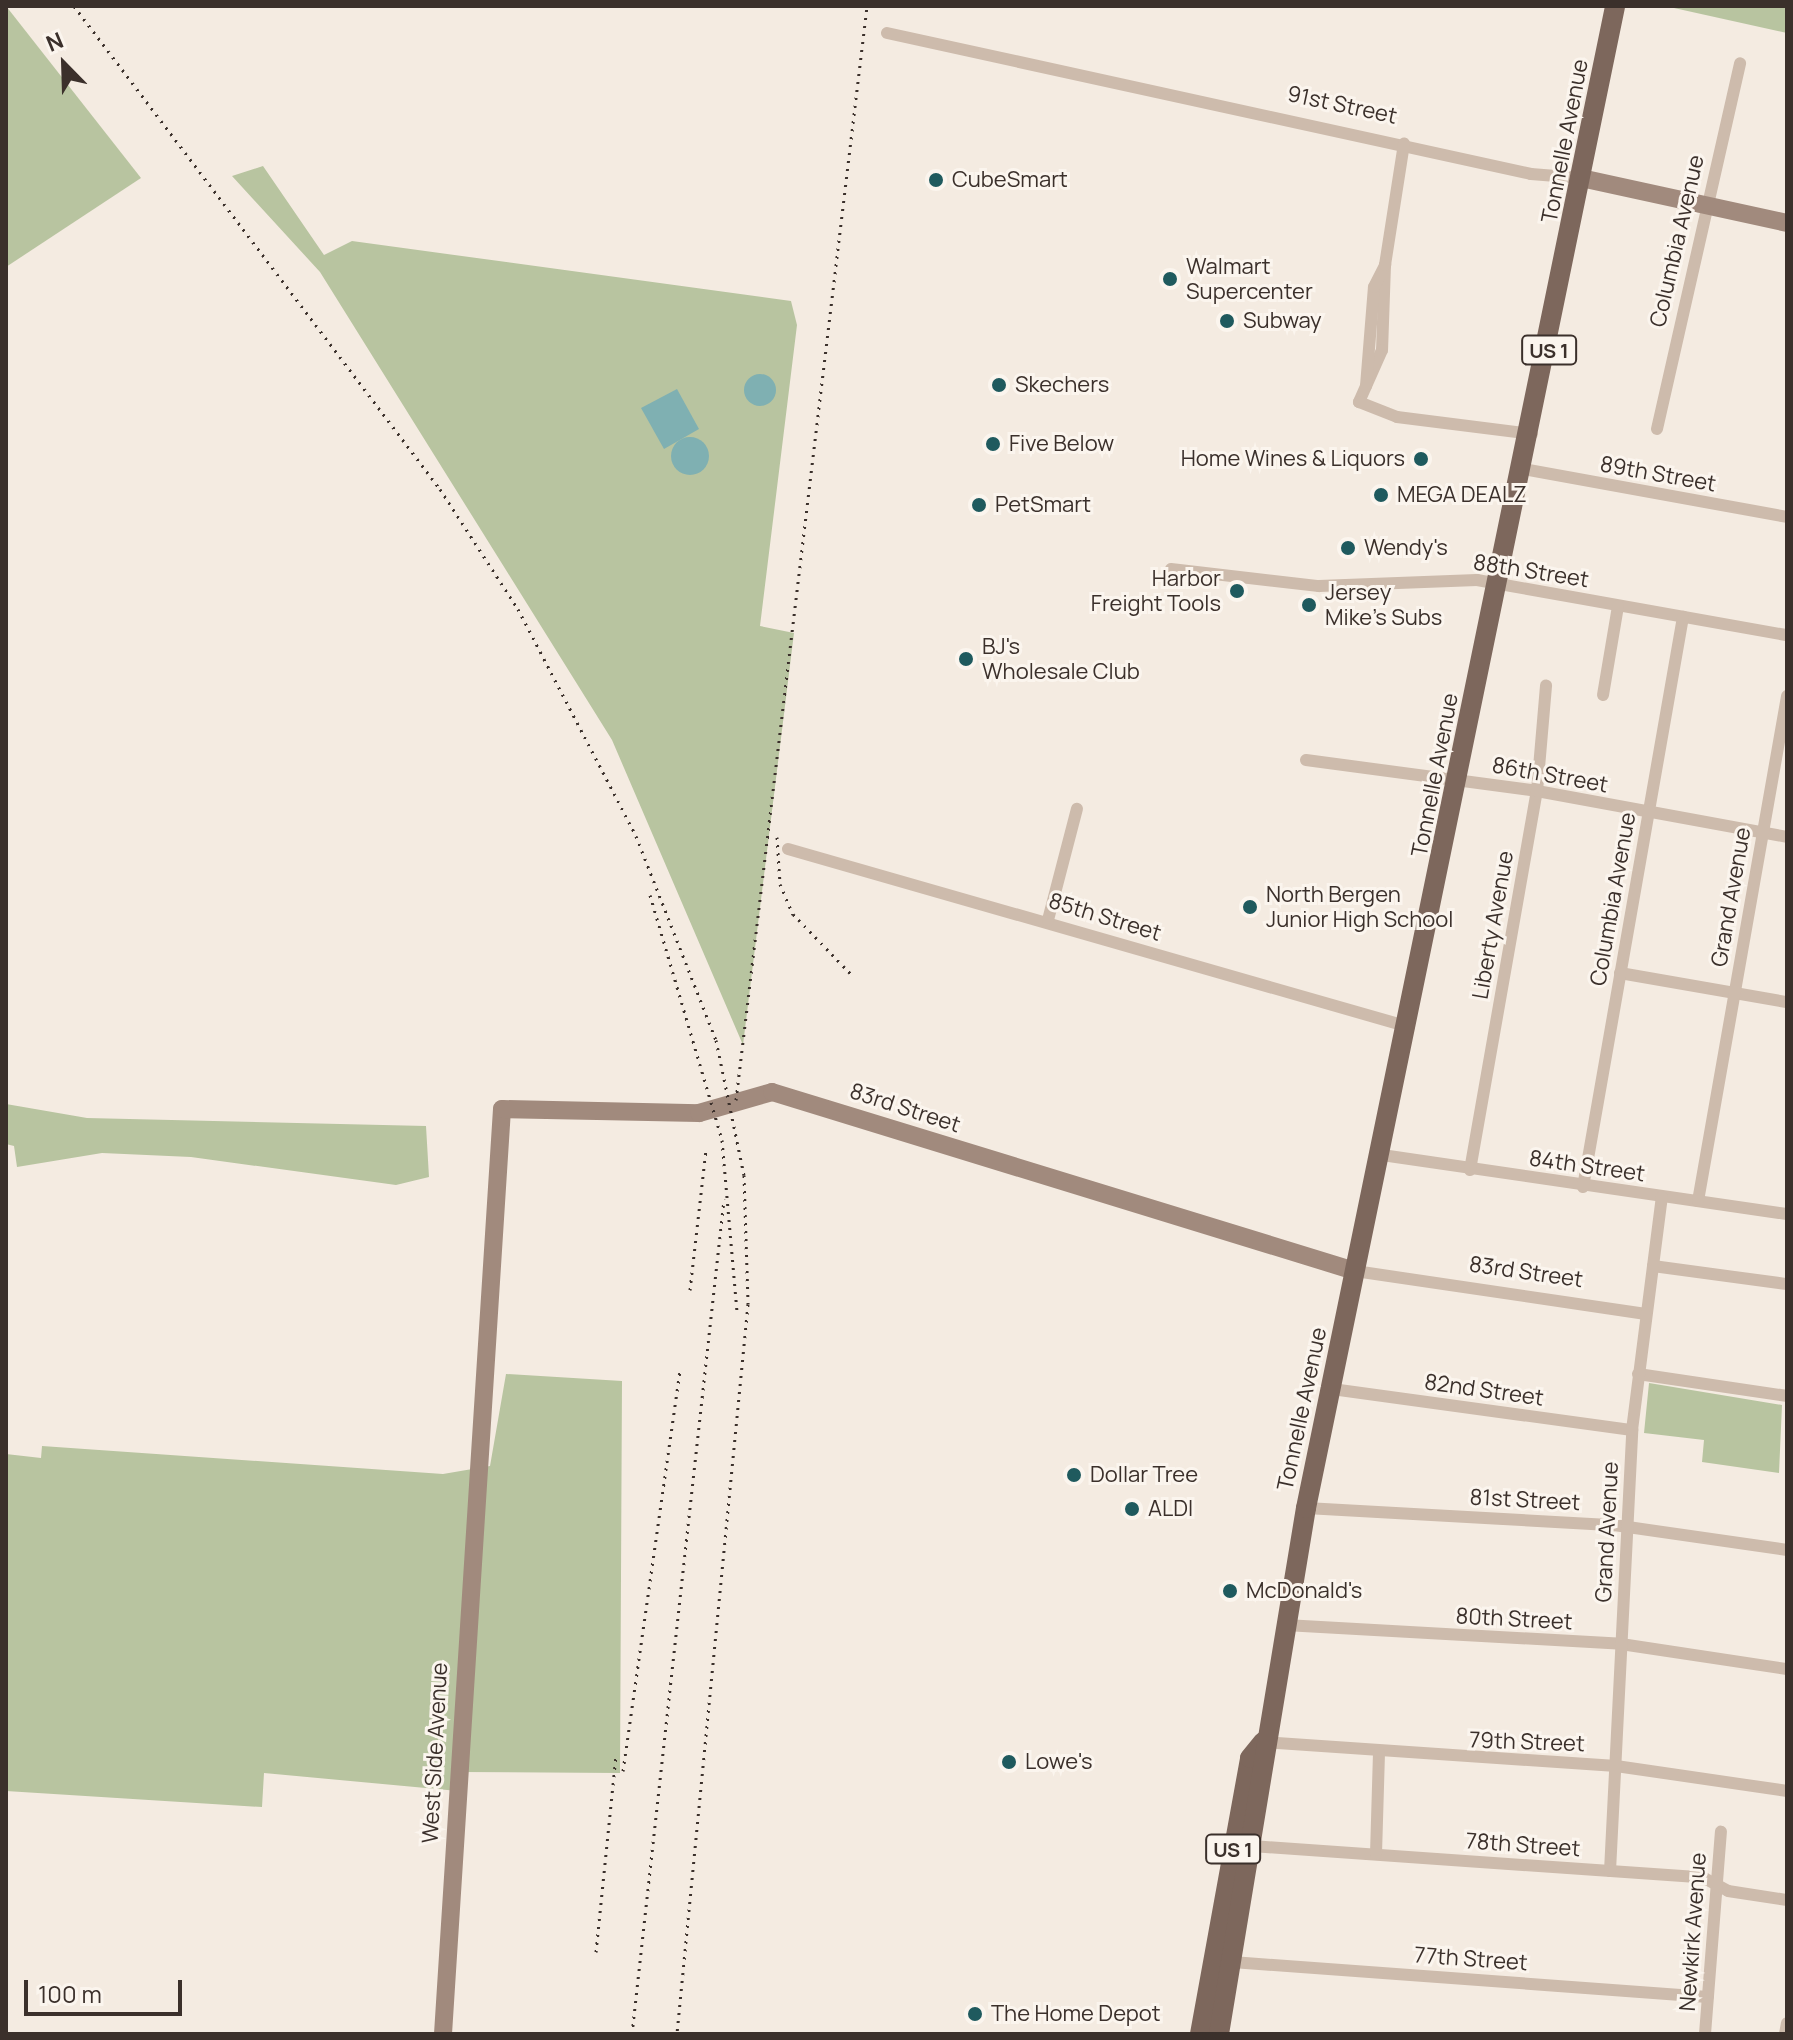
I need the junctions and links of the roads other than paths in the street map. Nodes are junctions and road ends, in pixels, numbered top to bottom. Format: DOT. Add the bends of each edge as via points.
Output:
graph roads {
  1 [pos="1615,6"];
  2 [pos="887,33"];
  3 [pos="1740,63"];
  4 [pos="1404,143"];
  5 [pos="1581,178"];
  6 [pos="1704,204"];
  7 [pos="1787,223"];
  8 [pos="1657,429"];
  9 [pos="1532,434"];
  10 [pos="1523,469"];
  11 [pos="1787,517"];
  12 [pos="1171,569"];
  13 [pos="1497,583"];
  14 [pos="1618,606"];
  15 [pos="1683,617"];
  16 [pos="1787,635"];
  17 [pos="1546,685"];
  18 [pos="1603,695"];
  19 [pos="1787,696"];
  20 [pos="1306,760"];
  21 [pos="1459,780"];
  22 [pos="1537,791"];
  23 [pos="1077,809"];
  24 [pos="1649,813"];
  25 [pos="1762,833"];
  26 [pos="1787,837"];
  27 [pos="788,849"];
  28 [pos="1048,920"];
  29 [pos="1620,973"];
  30 [pos="1734,993"];
  31 [pos="1787,1002"];
  32 [pos="1409,1027"];
  33 [pos="1382,1155"];
  34 [pos="1470,1170"];
  35 [pos="1583,1187"];
  36 [pos="1662,1197"];
  37 [pos="1698,1201"];
  38 [pos="1787,1214"];
  39 [pos="1653,1266"];
  40 [pos="1355,1271"];
  41 [pos="1787,1284"];
  42 [pos="1646,1314"];
  43 [pos="1638,1374"];
  44 [pos="1332,1389"];
  45 [pos="1787,1396"];
  46 [pos="1632,1430"];
  47 [pos="473,1474"];
  48 [pos="1306,1508"];
  49 [pos="1627,1526"];
  50 [pos="1787,1550"];
  51 [pos="1285,1625"];
  52 [pos="1621,1644"];
  53 [pos="1787,1669"];
  54 [pos="1263,1742"];
  55 [pos="1379,1753"];
  56 [pos="1616,1766"];
  57 [pos="1787,1791"];
  58 [pos="1721,1832"];
  59 [pos="1252,1846"];
  60 [pos="1376,1854"];
  61 [pos="1610,1871"];
  62 [pos="1714,1887"];
  63 [pos="1787,1900"];
  64 [pos="1232,1962"];
  65 [pos="1708,1997"];
  66 [pos="1787,2023"];
  67 [pos="443,2034"];
  68 [pos="1200,2034"];
  69 [pos="1219,2034"];
  70 [pos="1705,2034"];
  71 [pos="1785,2034"];
  1 -- 5 [label="main road, Tonnelle Avenue / US 1"];
  2 -- 4 [label="street, 91st Street"];
  3 -- 6 [label="street, Columbia Avenue"];
  4 -- 5 [label="street, 91st Street" via="1531,174"];
  4 -- 9 [label="street" via="1385,265 1382,350 1359,402 1397,417"];
  5 -- 6 [label="street, 91st Street"];
  5 -- 9 [label="main road, Tonnelle Avenue / US 1"];
  6 -- 7 [label="street, 91st Street"];
  6 -- 8 [label="street, Columbia Avenue"];
  9 -- 10 [label="main road, Tonnelle Avenue / US 1"];
  10 -- 11 [label="street, 89th Street"];
  10 -- 13 [label="main road, Tonnelle Avenue / US 1"];
  12 -- 13 [label="street, 88th Street" via="1319,586"];
  13 -- 14 [label="street, 88th Street"];
  13 -- 21 [label="main road, Tonnelle Avenue / US 1"];
  14 -- 15 [label="street, 88th Street"];
  14 -- 18 [label="street"];
  15 -- 16 [label="street, 88th Street"];
  15 -- 24 [label="street, Columbia Avenue"];
  17 -- 22 [label="street, Liberty Avenue"];
  19 -- 25 [label="street, Grand Avenue"];
  20 -- 21 [label="street, 86th Street"];
  21 -- 22 [label="street, 86th Street"];
  21 -- 32 [label="main road, Tonnelle Avenue / US 1"];
  22 -- 24 [label="street, 86th Street"];
  22 -- 34 [label="street, Liberty Avenue"];
  23 -- 28 [label="street"];
  24 -- 25 [label="street, 86th Street"];
  24 -- 29 [label="street, Columbia Avenue"];
  25 -- 26 [label="street, 86th Street"];
  25 -- 30 [label="street, Grand Avenue"];
  27 -- 28 [label="street, 85th Street"];
  28 -- 32 [label="street, 85th Street"];
  29 -- 30 [label="street"];
  29 -- 35 [label="street, Columbia Avenue"];
  30 -- 31 [label="street"];
  30 -- 37 [label="street, Grand Avenue"];
  32 -- 33 [label="main road, Tonnelle Avenue / US 1"];
  33 -- 34 [label="street, 84th Street"];
  33 -- 40 [label="main road, Tonnelle Avenue / US 1"];
  34 -- 35 [label="street, 84th Street"];
  35 -- 36 [label="street, 84th Street"];
  36 -- 37 [label="street, 84th Street"];
  36 -- 39 [label="street, Grand Avenue"];
  37 -- 38 [label="street, 84th Street"];
  39 -- 41 [label="street"];
  39 -- 42 [label="street, Grand Avenue"];
  40 -- 42 [label="street, 83rd Street"];
  40 -- 44 [label="main road, Tonnelle Avenue / US 1"];
  40 -- 47 [label="street, 83rd Street" via="772,1092 699,1113 502,1109"];
  42 -- 43 [label="street, Grand Avenue"];
  43 -- 45 [label="street"];
  43 -- 46 [label="street, Grand Avenue"];
  44 -- 46 [label="street, 82nd Street"];
  44 -- 48 [label="main road, Tonnelle Avenue / US 1"];
  46 -- 49 [label="street, Grand Avenue"];
  47 -- 67 [label="street, West Side Avenue"];
  48 -- 49 [label="street, 81st Street"];
  48 -- 51 [label="main road, Tonnelle Avenue / US 1"];
  49 -- 50 [label="street, 81st Street"];
  49 -- 52 [label="street, Grand Avenue"];
  51 -- 52 [label="street, 80th Street"];
  51 -- 54 [label="main road, Tonnelle Avenue / US 1"];
  52 -- 53 [label="street, 80th Street"];
  52 -- 56 [label="street, Grand Avenue"];
  54 -- 55 [label="street, 79th Street"];
  54 -- 59 [label="main road, Tonnelle Avenue / US 1"];
  54 -- 68 [label="main road, Tonnelle Avenue / US 1" via="1250,1758"];
  55 -- 56 [label="street, 79th Street"];
  55 -- 60 [label="street"];
  56 -- 57 [label="street, 79th Street"];
  56 -- 61 [label="street, Grand Avenue"];
  58 -- 62 [label="street, Newkirk Avenue"];
  59 -- 60 [label="street, 78th Street"];
  59 -- 64 [label="main road, Tonnelle Avenue / US 1"];
  60 -- 61 [label="street, 78th Street"];
  61 -- 62 [label="street, 78th Street" via="1704,1878"];
  62 -- 63 [label="street, 78th Street"];
  62 -- 65 [label="street, Newkirk Avenue"];
  64 -- 65 [label="street, 77th Street"];
  64 -- 69 [label="main road, Tonnelle Avenue / US 1"];
  65 -- 70 [label="street, Newkirk Avenue"];
  66 -- 71 [label="street"];
}
